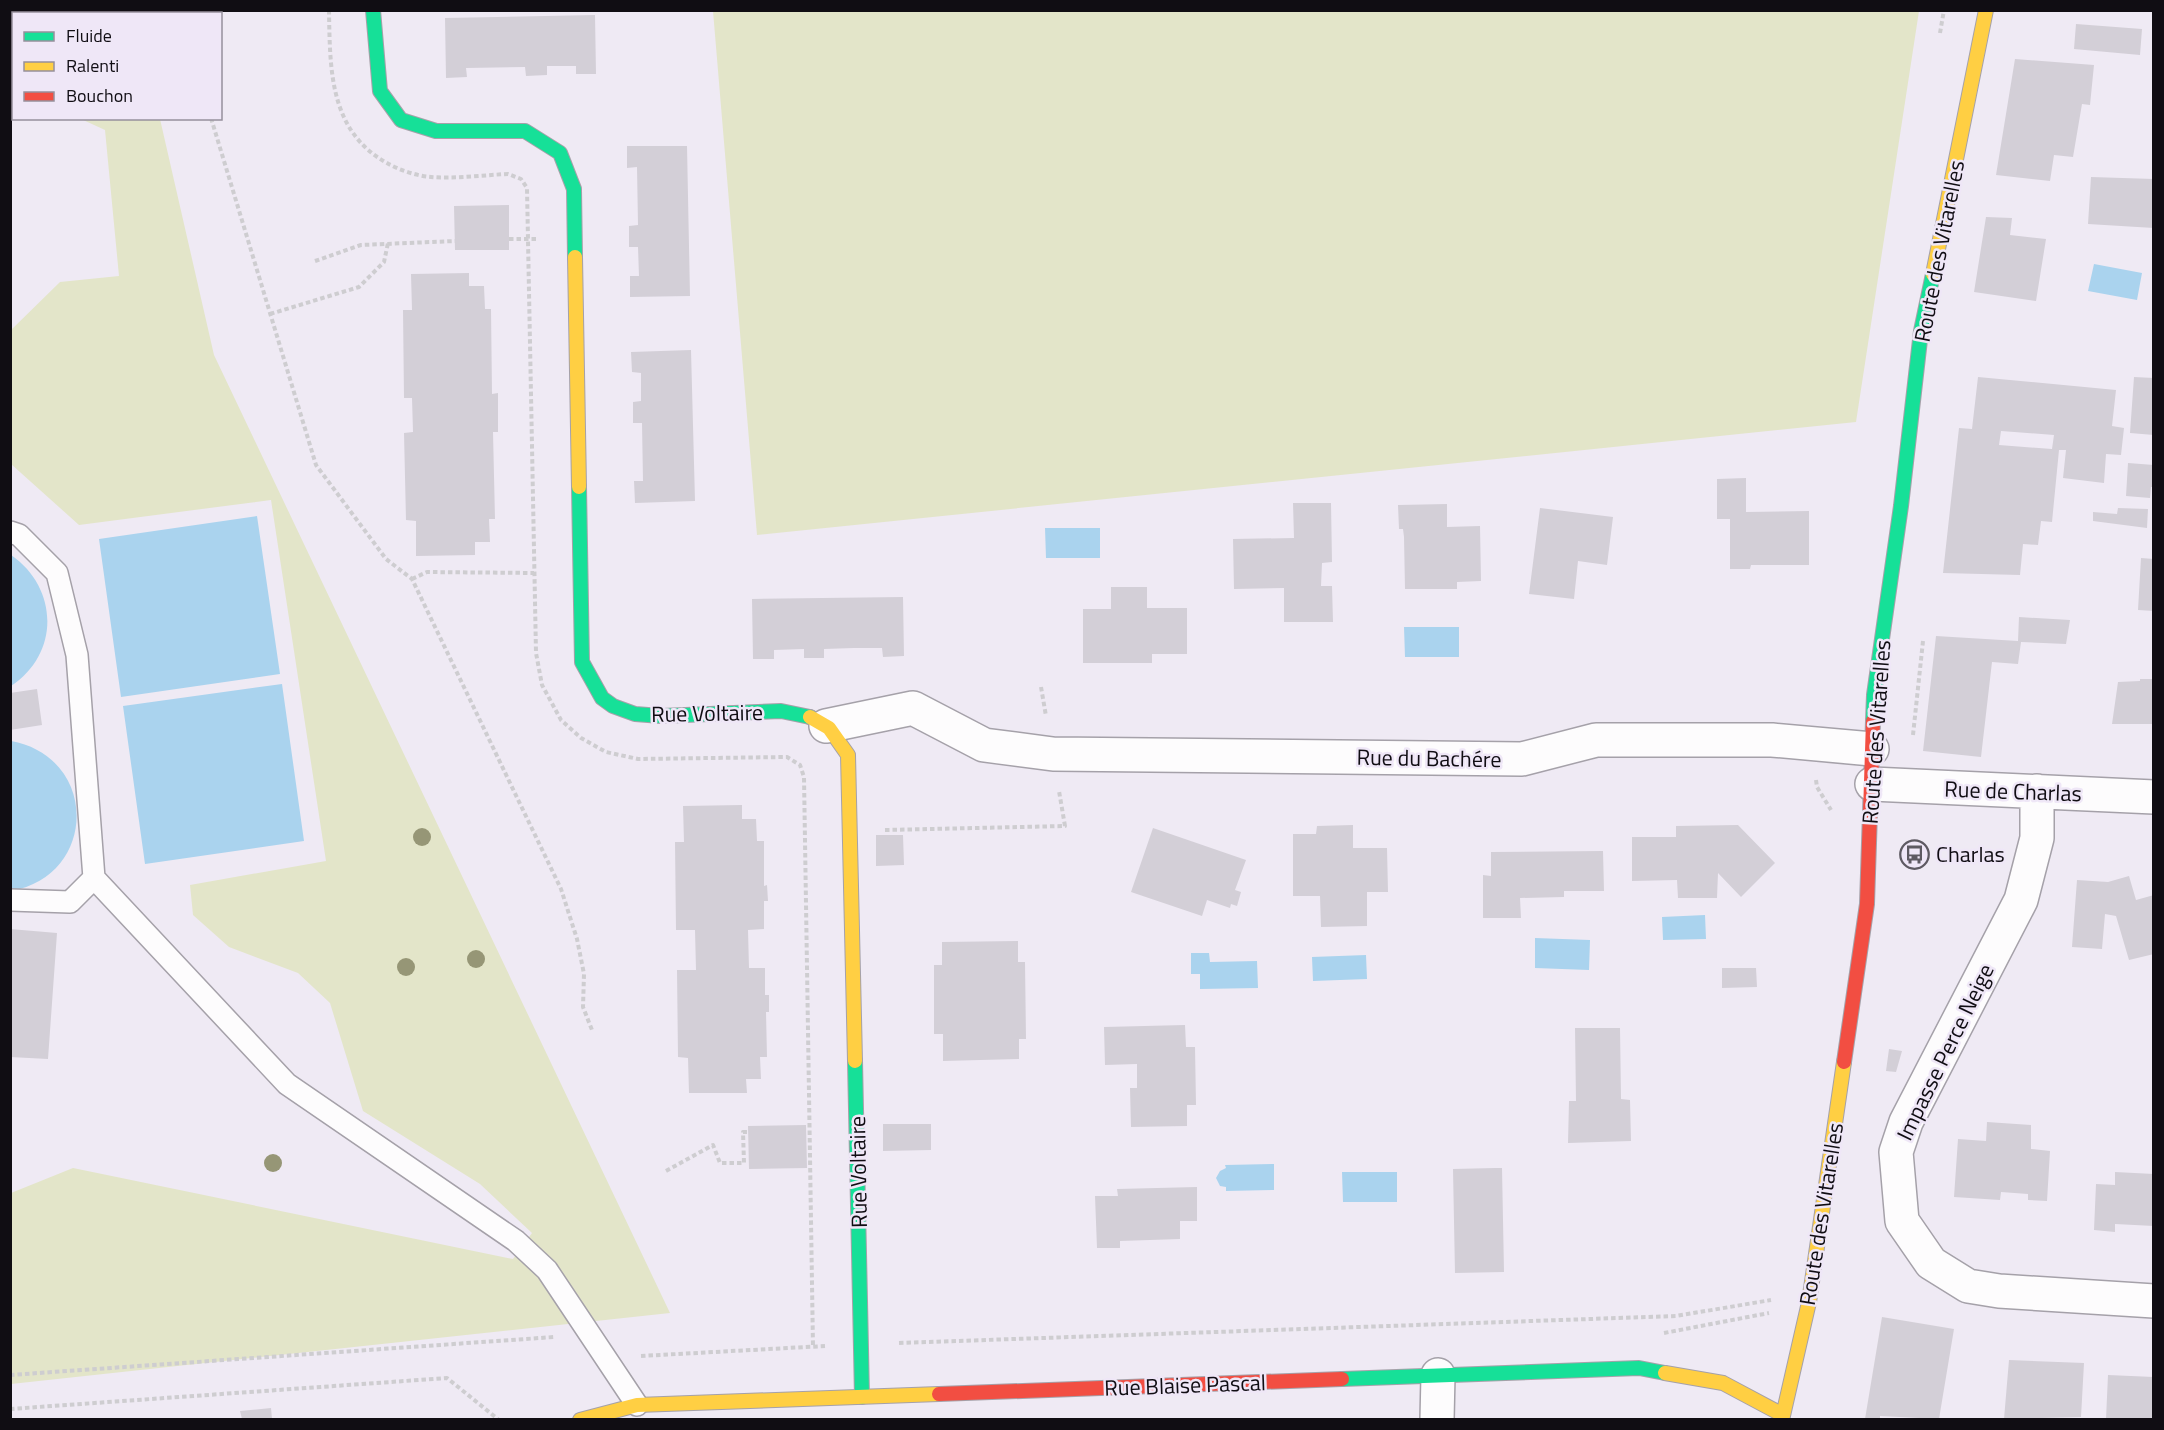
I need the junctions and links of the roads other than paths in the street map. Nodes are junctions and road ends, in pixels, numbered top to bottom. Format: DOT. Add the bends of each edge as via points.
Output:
graph roads {
  1 [pos="374,10"];
  2 [pos="1986,10"];
  3 [pos="10,532"];
  4 [pos="826,726"];
  5 [pos="1872,749"];
  6 [pos="1872,784"];
  7 [pos="2037,791"];
  8 [pos="2154,797"];
  9 [pos="94,878"];
  10 [pos="10,900"];
  11 [pos="2154,1301"];
  12 [pos="1438,1375"];
  13 [pos="862,1396"];
  14 [pos="637,1405"];
  15 [pos="1783,1417"];
  16 [pos="580,1419"];
  17 [pos="1437,1419"];
  1 -- 4 [label="street, Rue Voltaire" via="380,91 401,120 436,131 525,131 560,153 574,189 581,651 593,686 613,706 643,715 802,713"];
  2 -- 5 [label="street, Route des Vitarelles" via="1922,331 1874,694"];
  3 -- 9 [label="lane" via="19,535 57,573 77,655"];
  4 -- 5 [label="street, Rue du Bachére" via="913,708 984,746 1053,754 1522,759 1596,741 1772,740"];
  4 -- 13 [label="street, Rue Voltaire" via="848,755"];
  5 -- 6 [label="street, Route des Vitarelles"];
  6 -- 7 [label="street, Rue de Charlas"];
  6 -- 15 [label="street, Route des Vitarelles" via="1867,904 1809,1302"];
  7 -- 8 [label="street, Rue de Charlas"];
  7 -- 11 [label="street, Impasse Perce Neige" via="2037,838 2021,900 1906,1122 1896,1152 1902,1221 1931,1263 1968,1286"];
  9 -- 10 [label="lane" via="70,902"];
  9 -- 14 [label="lane" via="287,1084 516,1241 547,1270"];
  12 -- 13 [label="street, Rue Blaise Pascal" via="984,1395"];
  12 -- 15 [label="street, Rue Blaise Pascal" via="1639,1368 1723,1383"];
  12 -- 17 [label="street"];
  13 -- 14 [label="street, Rue Blaise Pascal"];
  14 -- 16 [label="street, Rue Blaise Pascal"];
}
